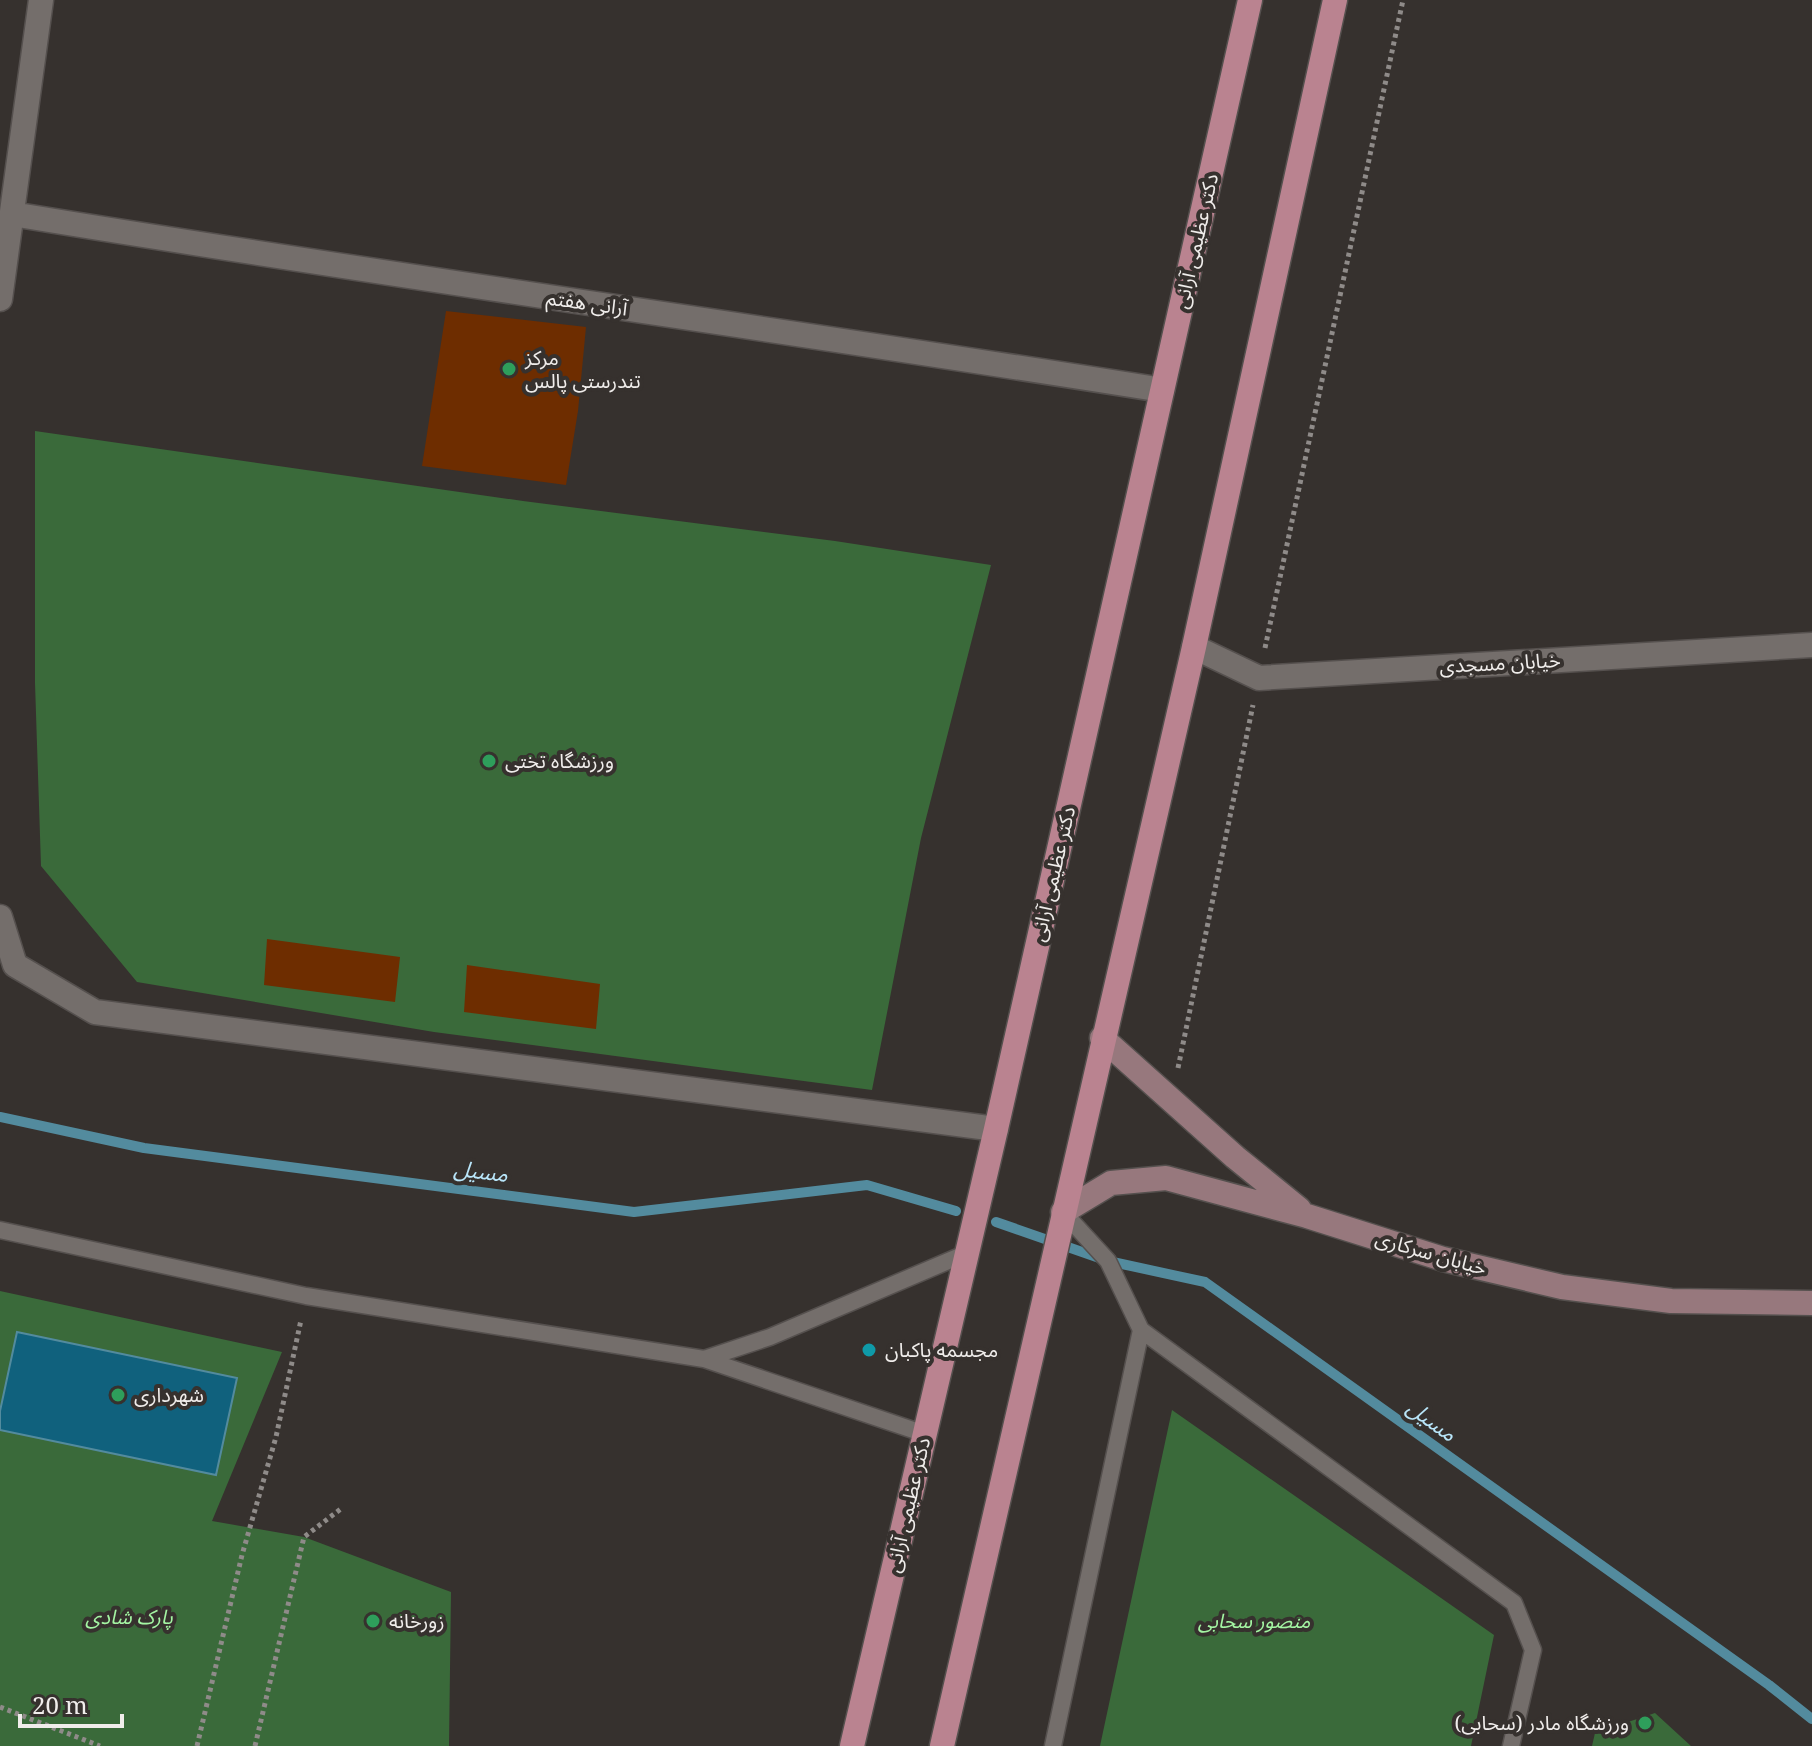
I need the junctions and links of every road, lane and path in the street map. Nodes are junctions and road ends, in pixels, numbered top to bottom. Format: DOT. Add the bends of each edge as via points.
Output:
graph roads {
  1 [pos="41,0"];
  2 [pos="1250,0"];
  3 [pos="1335,0"];
  4 [pos="1403,0"];
  5 [pos="12,214"];
  6 [pos="0,299"];
  7 [pos="1162,390"];
  8 [pos="1812,645"];
  9 [pos="1194,647"];
  10 [pos="1259,678"];
  11 [pos="0,917"];
  12 [pos="1102,1038"];
  13 [pos="1172,1100"];
  14 [pos="996,1129"];
  15 [pos="1307,1216"];
  16 [pos="1062,1218"];
  17 [pos="0,1230"];
  18 [pos="967,1253"];
  19 [pos="306,1296"];
  20 [pos="1812,1303"];
  21 [pos="1141,1330"];
  22 [pos="704,1359"];
  23 [pos="925,1434"];
  24 [pos="342,1508"];
  25 [pos="0,1707"];
  26 [pos="100,1746"];
  27 [pos="197,1746"];
  28 [pos="255,1746"];
  29 [pos="852,1746"];
  30 [pos="942,1746"];
  31 [pos="1053,1746"];
  32 [pos="1511,1746"];
  1 -- 5 [label="street"];
  2 -- 7 [label="main road, دکتر عظیمی آرانی"];
  3 -- 9 [label="main road"];
  4 -- 10 [label="path"];
  5 -- 6 [label="street"];
  5 -- 7 [label="street, آرانی هفتم"];
  7 -- 14 [label="main road, دکتر عظیمی آرانی"];
  8 -- 10 [label="street, خیابان مسجدی"];
  9 -- 10 [label="street, خیابان مسجدی"];
  9 -- 12 [label="main road"];
  10 -- 13 [label="path"];
  11 -- 14 [label="street" via="15,965 95,1012"];
  12 -- 13 [label="street"];
  12 -- 16 [label="main road"];
  13 -- 15 [label="street"];
  14 -- 18 [label="main road, دکتر عظیمی آرانی"];
  15 -- 16 [label="street, خیابان سرکاری" via="1166,1178 1111,1183"];
  15 -- 20 [label="street, خیابان سرکاری" via="1443,1259 1562,1287 1671,1301"];
  16 -- 21 [label="lane" via="1108,1261"];
  16 -- 30 [label="main road"];
  17 -- 19 [label="lane"];
  18 -- 22 [label="lane" via="770,1337"];
  18 -- 23 [label="main road, دکتر عظیمی آرانی"];
  19 -- 22 [label="lane"];
  19 -- 27 [label="path" via="276,1437"];
  21 -- 31 [label="lane"];
  21 -- 32 [label="lane" via="1514,1603 1533,1650"];
  22 -- 23 [label="lane"];
  23 -- 29 [label="main road, دکتر عظیمی آرانی"];
  24 -- 28 [label="path" via="304,1537"];
  25 -- 26 [label="path"];
}
